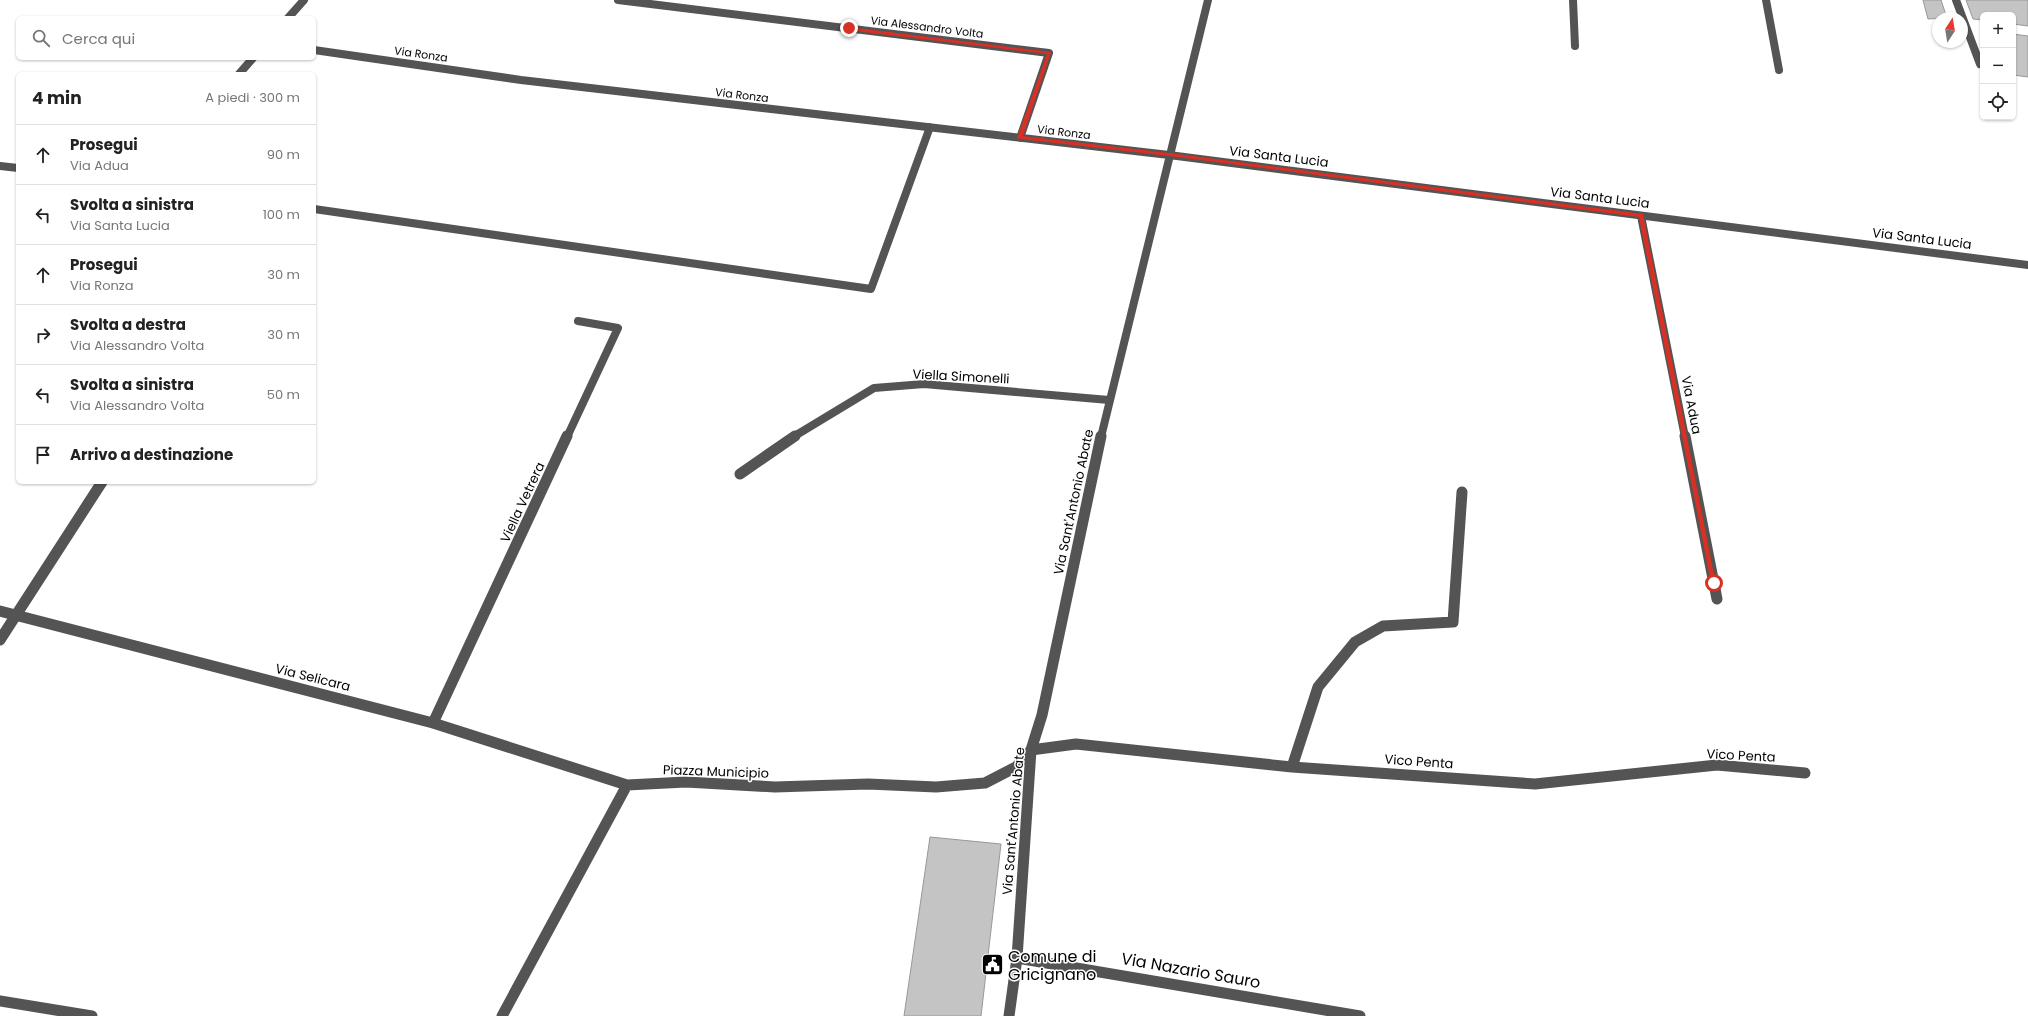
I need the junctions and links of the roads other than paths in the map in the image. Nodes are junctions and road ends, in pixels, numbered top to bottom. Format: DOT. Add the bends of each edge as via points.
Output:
graph roads {
  1 [pos="304,0"];
  2 [pos="618,0"];
  3 [pos="1208,0"];
  4 [pos="1573,0"];
  5 [pos="1766,0"];
  6 [pos="1956,0"];
  7 [pos="290,16"];
  8 [pos="1575,46"];
  9 [pos="316,50"];
  10 [pos="251,60"];
  11 [pos="1980,64"];
  12 [pos="1779,70"];
  13 [pos="241,72"];
  14 [pos="930,127"];
  15 [pos="1020,138"];
  16 [pos="1169,155"];
  17 [pos="0,166"];
  18 [pos="16,168"];
  19 [pos="316,209"];
  20 [pos="1641,216"];
  21 [pos="2028,265"];
  22 [pos="578,321"];
  23 [pos="1109,400"];
  24 [pos="740,474"];
  25 [pos="101,484"];
  26 [pos="1462,492"];
  27 [pos="1717,599"];
  28 [pos="0,611"];
  29 [pos="17,616"];
  30 [pos="0,640"];
  31 [pos="433,723"];
  32 [pos="1031,750"];
  33 [pos="1292,766"];
  34 [pos="1804,773"];
  35 [pos="626,785"];
  36 [pos="1016,958"];
  37 [pos="0,1001"];
  38 [pos="92,1016"];
  39 [pos="502,1016"];
  40 [pos="1009,1016"];
  41 [pos="1360,1016"];
  1 -- 7 [label="street"];
  2 -- 15 [label="street, Via Alessandro Volta" via="1050,53"];
  3 -- 16 [label="street, Via Sant'Antonio Abate"];
  4 -- 8 [label="street"];
  5 -- 12 [label="street"];
  6 -- 11 [label="street"];
  9 -- 14 [label="street, Via Ronza" via="521,80"];
  10 -- 13 [label="street"];
  14 -- 15 [label="street, Via Ronza"];
  14 -- 19 [label="street" via="870,289"];
  15 -- 16 [label="street, Via Ronza"];
  16 -- 20 [label="street, Via Santa Lucia"];
  16 -- 23 [label="street, Via Sant'Antonio Abate"];
  17 -- 18 [label="street"];
  20 -- 21 [label="street, Via Santa Lucia"];
  20 -- 27 [label="street, Via Adua"];
  22 -- 31 [label="street, Viella Vetrera" via="618,328"];
  23 -- 24 [label="street, Viella Simonelli" via="924,384 874,388 790,439"];
  23 -- 32 [label="street, Via Sant'Antonio Abate" via="1042,715"];
  25 -- 29 [label="street"];
  26 -- 33 [label="street" via="1453,622 1382,626 1355,642 1318,687"];
  28 -- 29 [label="street, Via Selicara"];
  29 -- 30 [label="street"];
  29 -- 31 [label="street, Via Selicara"];
  31 -- 35 [label="street, Via Selicara"];
  32 -- 33 [label="street, Vico Penta" via="1076,744"];
  32 -- 35 [label="street, Piazza Municipio" via="1016,767 985,783 936,787 868,784 775,787 686,782"];
  32 -- 36 [label="street, Via Sant'Antonio Abate"];
  33 -- 34 [label="street, Vico Penta" via="1535,784 1717,765"];
  35 -- 39 [label="street"];
  36 -- 40 [label="street, Via Sant'Antonio Abate"];
  36 -- 41 [label="street, Via Nazario Sauro"];
  37 -- 38 [label="street"];
}
